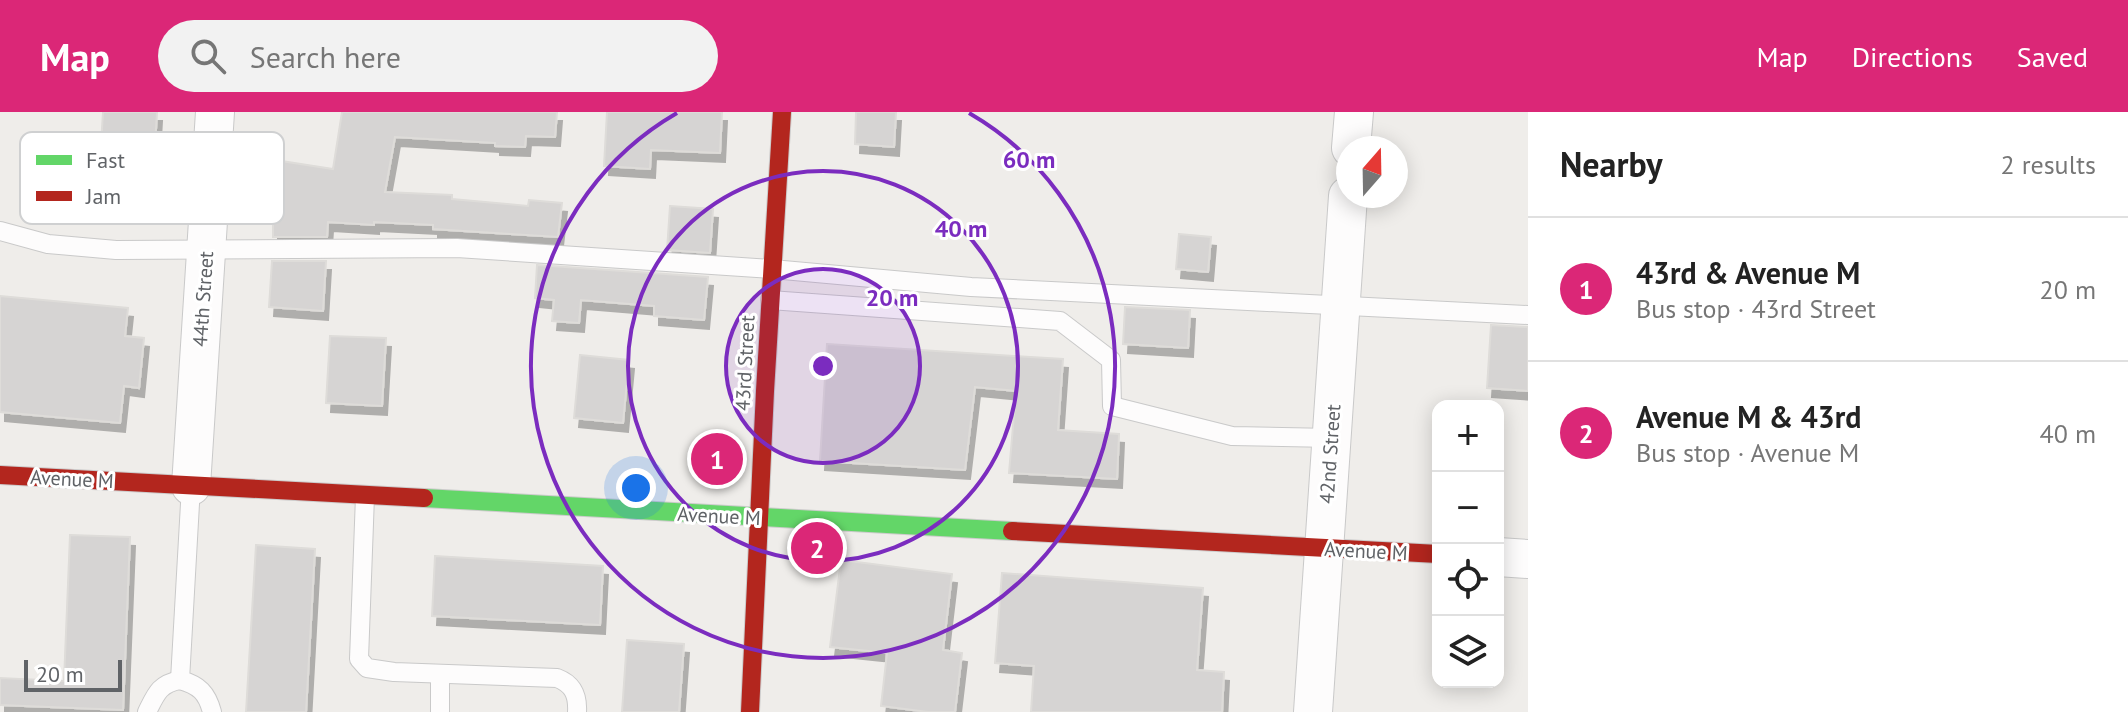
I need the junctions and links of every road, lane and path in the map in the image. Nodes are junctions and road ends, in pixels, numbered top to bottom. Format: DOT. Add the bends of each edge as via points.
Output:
graph roads {
  1 [pos="215,112"];
  2 [pos="782,112"];
  3 [pos="1354,112"];
  4 [pos="214,132"];
  5 [pos="1352,136"];
  6 [pos="1347,208"];
  7 [pos="208,224"];
  8 [pos="0,231"];
  9 [pos="206,248"];
  10 [pos="772,269"];
  11 [pos="770,300"];
  12 [pos="1341,305"];
  13 [pos="1528,315"];
  14 [pos="1332,438"];
  15 [pos="0,475"];
  16 [pos="191,486"];
  17 [pos="365,496"];
  18 [pos="760,518"];
  19 [pos="1324,549"];
  20 [pos="1432,554"];
  21 [pos="1504,557"];
  22 [pos="1528,559"];
  23 [pos="440,674"];
  24 [pos="180,680"];
  25 [pos="147,712"];
  26 [pos="212,712"];
  27 [pos="440,712"];
  28 [pos="577,712"];
  29 [pos="750,712"];
  30 [pos="1313,712"];
  1 -- 4 [label="street, 44th Street"];
  2 -- 10 [label="street, 43rd Street"];
  3 -- 5 [label="street"];
  6 -- 12 [label="street, 42nd Street"];
  7 -- 9 [label="street, 44th Street"];
  8 -- 9 [label="lane" via="48,244 116,250"];
  9 -- 10 [label="lane" via="457,248"];
  9 -- 16 [label="street, 44th Street"];
  10 -- 11 [label="street, 43rd Street"];
  10 -- 12 [label="lane" via="971,287"];
  11 -- 14 [label="lane" via="1060,321 1111,360 1112,406 1232,436"];
  11 -- 18 [label="street, 43rd Street"];
  12 -- 13 [label="lane"];
  12 -- 14 [label="street, 42nd Street"];
  14 -- 19 [label="street, 42nd Street"];
  15 -- 16 [label="street, Avenue M"];
  16 -- 17 [label="street, Avenue M"];
  16 -- 24 [label="lane"];
  17 -- 18 [label="street, Avenue M"];
  17 -- 23 [label="lane" via="359,659 367,668"];
  18 -- 19 [label="street, Avenue M"];
  18 -- 29 [label="street, 43rd Street"];
  19 -- 20 [label="street, Avenue M"];
  19 -- 30 [label="street, 42nd Street"];
  21 -- 22 [label="street"];
  23 -- 27 [label="lane"];
  23 -- 28 [label="lane" via="557,678 575,691"];
  24 -- 25 [label="lane" via="167,683"];
  24 -- 26 [label="lane" via="196,684"];
}
